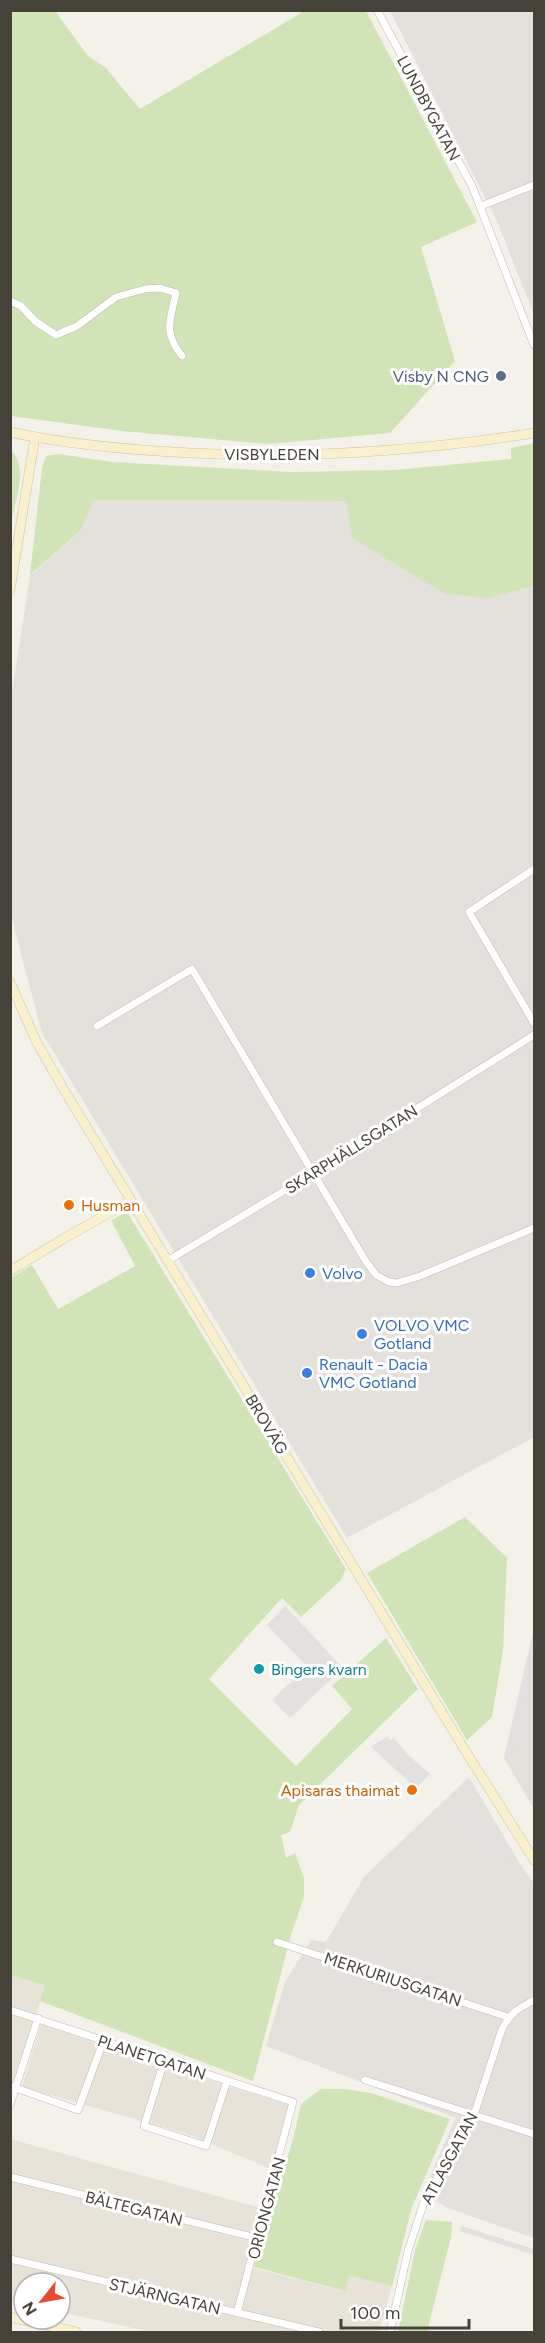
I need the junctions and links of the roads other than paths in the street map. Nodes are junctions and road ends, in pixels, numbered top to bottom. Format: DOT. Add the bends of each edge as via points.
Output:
graph roads {
  1 [pos="377,10"];
  2 [pos="534,185"];
  3 [pos="481,206"];
  4 [pos="10,301"];
  5 [pos="534,345"];
  6 [pos="182,356"];
  7 [pos="10,432"];
  8 [pos="534,433"];
  9 [pos="35,437"];
  10 [pos="10,591"];
  11 [pos="534,869"];
  12 [pos="10,982"];
  13 [pos="534,1023"];
  14 [pos="97,1026"];
  15 [pos="534,1035"];
  16 [pos="312,1174"];
  17 [pos="130,1201"];
  18 [pos="534,1228"];
  19 [pos="166,1261"];
  20 [pos="10,1271"];
  21 [pos="534,1860"];
  22 [pos="277,1942"];
  23 [pos="534,2000"];
  24 [pos="10,2010"];
  25 [pos="508,2017"];
  26 [pos="38,2018"];
  27 [pos="103,2042"];
  28 [pos="164,2061"];
  29 [pos="365,2080"];
  30 [pos="227,2081"];
  31 [pos="13,2087"];
  32 [pos="293,2102"];
  33 [pos="10,2104"];
  34 [pos="474,2115"];
  35 [pos="534,2134"];
  36 [pos="10,2177"];
  37 [pos="257,2238"];
  38 [pos="10,2259"];
  39 [pos="237,2313"];
  40 [pos="10,2318"];
  41 [pos="76,2332"];
  42 [pos="319,2332"];
  43 [pos="390,2332"];
  1 -- 3 [label="street, LUNDBYGATAN"];
  2 -- 3 [label="street"];
  3 -- 5 [label="street, LUNDBYGATAN"];
  4 -- 6 [label="street" via="56,335 77,326 116,297 160,288 176,293 169,324 171,343"];
  7 -- 9 [label="main road, VISBYLEDEN"];
  8 -- 9 [label="main road, VISBYLEDEN" via="412,449 291,455 99,447"];
  9 -- 10 [label="main road"];
  11 -- 13 [label="street" via="469,912"];
  12 -- 17 [label="main road, BROVÄG" via="36,1041"];
  14 -- 16 [label="street" via="192,969"];
  15 -- 16 [label="street, SKARPHÄLLSGATAN"];
  16 -- 18 [label="street" via="364,1260 376,1275 389,1282 420,1276"];
  16 -- 19 [label="street, SKARPHÄLLSGATAN"];
  17 -- 19 [label="main road, BROVÄG"];
  17 -- 20 [label="main road"];
  19 -- 21 [label="main road, BROVÄG"];
  22 -- 25 [label="street, MERKURIUSGATAN"];
  23 -- 25 [label="street"];
  24 -- 26 [label="street, PLANETGATAN"];
  25 -- 34 [label="street, ATLASGATAN"];
  26 -- 27 [label="street, PLANETGATAN"];
  26 -- 31 [label="street"];
  27 -- 28 [label="street, PLANETGATAN"];
  27 -- 31 [label="street" via="78,2110"];
  28 -- 30 [label="street, PLANETGATAN"];
  28 -- 30 [label="street" via="144,2126 206,2146"];
  29 -- 34 [label="street"];
  30 -- 32 [label="street, PLANETGATAN"];
  31 -- 33 [label="street"];
  32 -- 37 [label="street, ORIONGATAN"];
  34 -- 35 [label="street"];
  34 -- 43 [label="street, ATLASGATAN" via="423,2205"];
  36 -- 37 [label="street, BÄLTEGATAN"];
  37 -- 39 [label="street, ORIONGATAN"];
  38 -- 39 [label="street, STJÄRNGATAN"];
  39 -- 42 [label="street, STJÄRNGATAN"];
  40 -- 41 [label="main road"];
}
